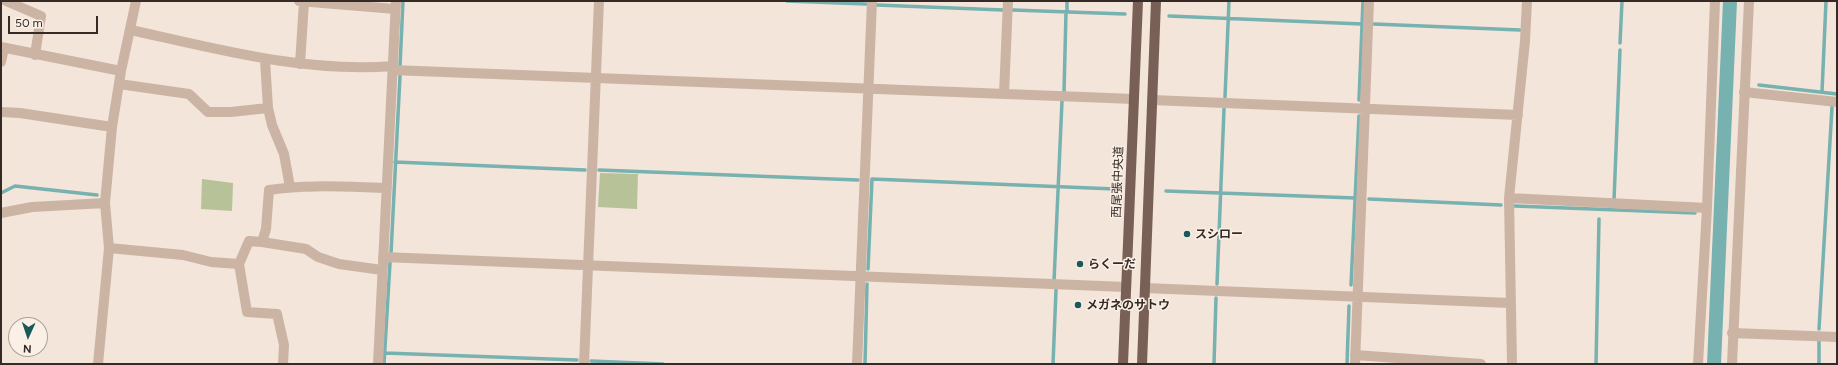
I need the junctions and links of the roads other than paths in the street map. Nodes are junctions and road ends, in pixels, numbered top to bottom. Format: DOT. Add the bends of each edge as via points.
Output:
graph roads {
  1 [pos="6,1"];
  2 [pos="136,1"];
  3 [pos="599,1"];
  4 [pos="872,1"];
  5 [pos="1008,1"];
  6 [pos="1138,1"];
  7 [pos="1156,1"];
  8 [pos="1369,1"];
  9 [pos="1527,1"];
  10 [pos="1715,1"];
  11 [pos="1749,1"];
  12 [pos="302,2"];
  13 [pos="396,5"];
  14 [pos="131,30"];
  15 [pos="2,48"];
  16 [pos="35,55"];
  17 [pos="264,60"];
  18 [pos="1,62"];
  19 [pos="300,64"];
  20 [pos="393,68"];
  21 [pos="121,70"];
  22 [pos="596,78"];
  23 [pos="119,84"];
  24 [pos="868,88"];
  25 [pos="1744,92"];
  26 [pos="1004,94"];
  27 [pos="1134,99"];
  28 [pos="1152,100"];
  29 [pos="1837,102"];
  30 [pos="268,108"];
  31 [pos="1366,109"];
  32 [pos="1,112"];
  33 [pos="1518,115"];
  34 [pos="112,127"];
  35 [pos="290,187"];
  36 [pos="387,188"];
  37 [pos="1509,198"];
  38 [pos="105,203"];
  39 [pos="1707,208"];
  40 [pos="1,213"];
  41 [pos="262,242"];
  42 [pos="109,248"];
  43 [pos="383,257"];
  44 [pos="239,264"];
  45 [pos="588,266"];
  46 [pos="382,270"];
  47 [pos="860,277"];
  48 [pos="1126,287"];
  49 [pos="1145,288"];
  50 [pos="1358,297"];
  51 [pos="1510,303"];
  52 [pos="1732,333"];
  53 [pos="1837,336"];
  54 [pos="1355,359"];
  55 [pos="98,364"];
  56 [pos="283,364"];
  57 [pos="378,364"];
  58 [pos="584,364"];
  59 [pos="857,364"];
  60 [pos="1124,364"];
  61 [pos="1142,364"];
  62 [pos="1481,364"];
  63 [pos="1512,364"];
  64 [pos="1698,364"];
  65 [pos="1732,364"];
  1 -- 16 [label="street" via="41,16"];
  2 -- 14 [label="street"];
  3 -- 22 [label="street"];
  4 -- 24 [label="street"];
  5 -- 26 [label="street"];
  6 -- 27 [label="main road, 西尾張中央道"];
  7 -- 28 [label="main road"];
  8 -- 31 [label="street"];
  9 -- 33 [label="street"];
  10 -- 39 [label="street"];
  11 -- 25 [label="street"];
  12 -- 13 [label="street"];
  12 -- 19 [label="street"];
  13 -- 20 [label="street"];
  14 -- 17 [label="street"];
  14 -- 21 [label="street"];
  15 -- 16 [label="street"];
  15 -- 18 [label="street"];
  16 -- 21 [label="street"];
  17 -- 19 [label="street"];
  17 -- 30 [label="street"];
  19 -- 20 [label="street"];
  20 -- 22 [label="street"];
  20 -- 36 [label="street"];
  21 -- 23 [label="street"];
  22 -- 24 [label="street"];
  22 -- 45 [label="street"];
  23 -- 30 [label="street" via="189,94 208,112"];
  23 -- 34 [label="street"];
  24 -- 26 [label="street"];
  24 -- 47 [label="street"];
  25 -- 29 [label="street"];
  25 -- 52 [label="street"];
  26 -- 27 [label="street"];
  27 -- 48 [label="main road, 西尾張中央道"];
  28 -- 31 [label="street"];
  28 -- 49 [label="main road"];
  30 -- 35 [label="street" via="284,154"];
  31 -- 33 [label="street"];
  31 -- 50 [label="street"];
  32 -- 34 [label="street"];
  33 -- 37 [label="street"];
  34 -- 38 [label="street"];
  35 -- 36 [label="street"];
  35 -- 41 [label="street" via="268,190 266,229"];
  36 -- 43 [label="street"];
  37 -- 39 [label="street"];
  37 -- 51 [label="street"];
  38 -- 40 [label="street" via="32,208"];
  38 -- 42 [label="street"];
  39 -- 64 [label="street"];
  41 -- 44 [label="street" via="249,241"];
  41 -- 46 [label="street" via="306,249 318,257 339,264"];
  42 -- 44 [label="street" via="184,255 211,262"];
  42 -- 55 [label="street"];
  43 -- 45 [label="street"];
  43 -- 46 [label="street"];
  44 -- 56 [label="street" via="247,312 277,314 284,345"];
  45 -- 47 [label="street"];
  45 -- 58 [label="street"];
  46 -- 57 [label="street"];
  47 -- 48 [label="street"];
  47 -- 59 [label="street"];
  48 -- 60 [label="main road, 西尾張中央道"];
  49 -- 50 [label="street"];
  49 -- 61 [label="main road"];
  50 -- 51 [label="street"];
  50 -- 54 [label="street"];
  51 -- 63 [label="street"];
  52 -- 53 [label="street"];
  52 -- 65 [label="street"];
  54 -- 62 [label="street"];
}
